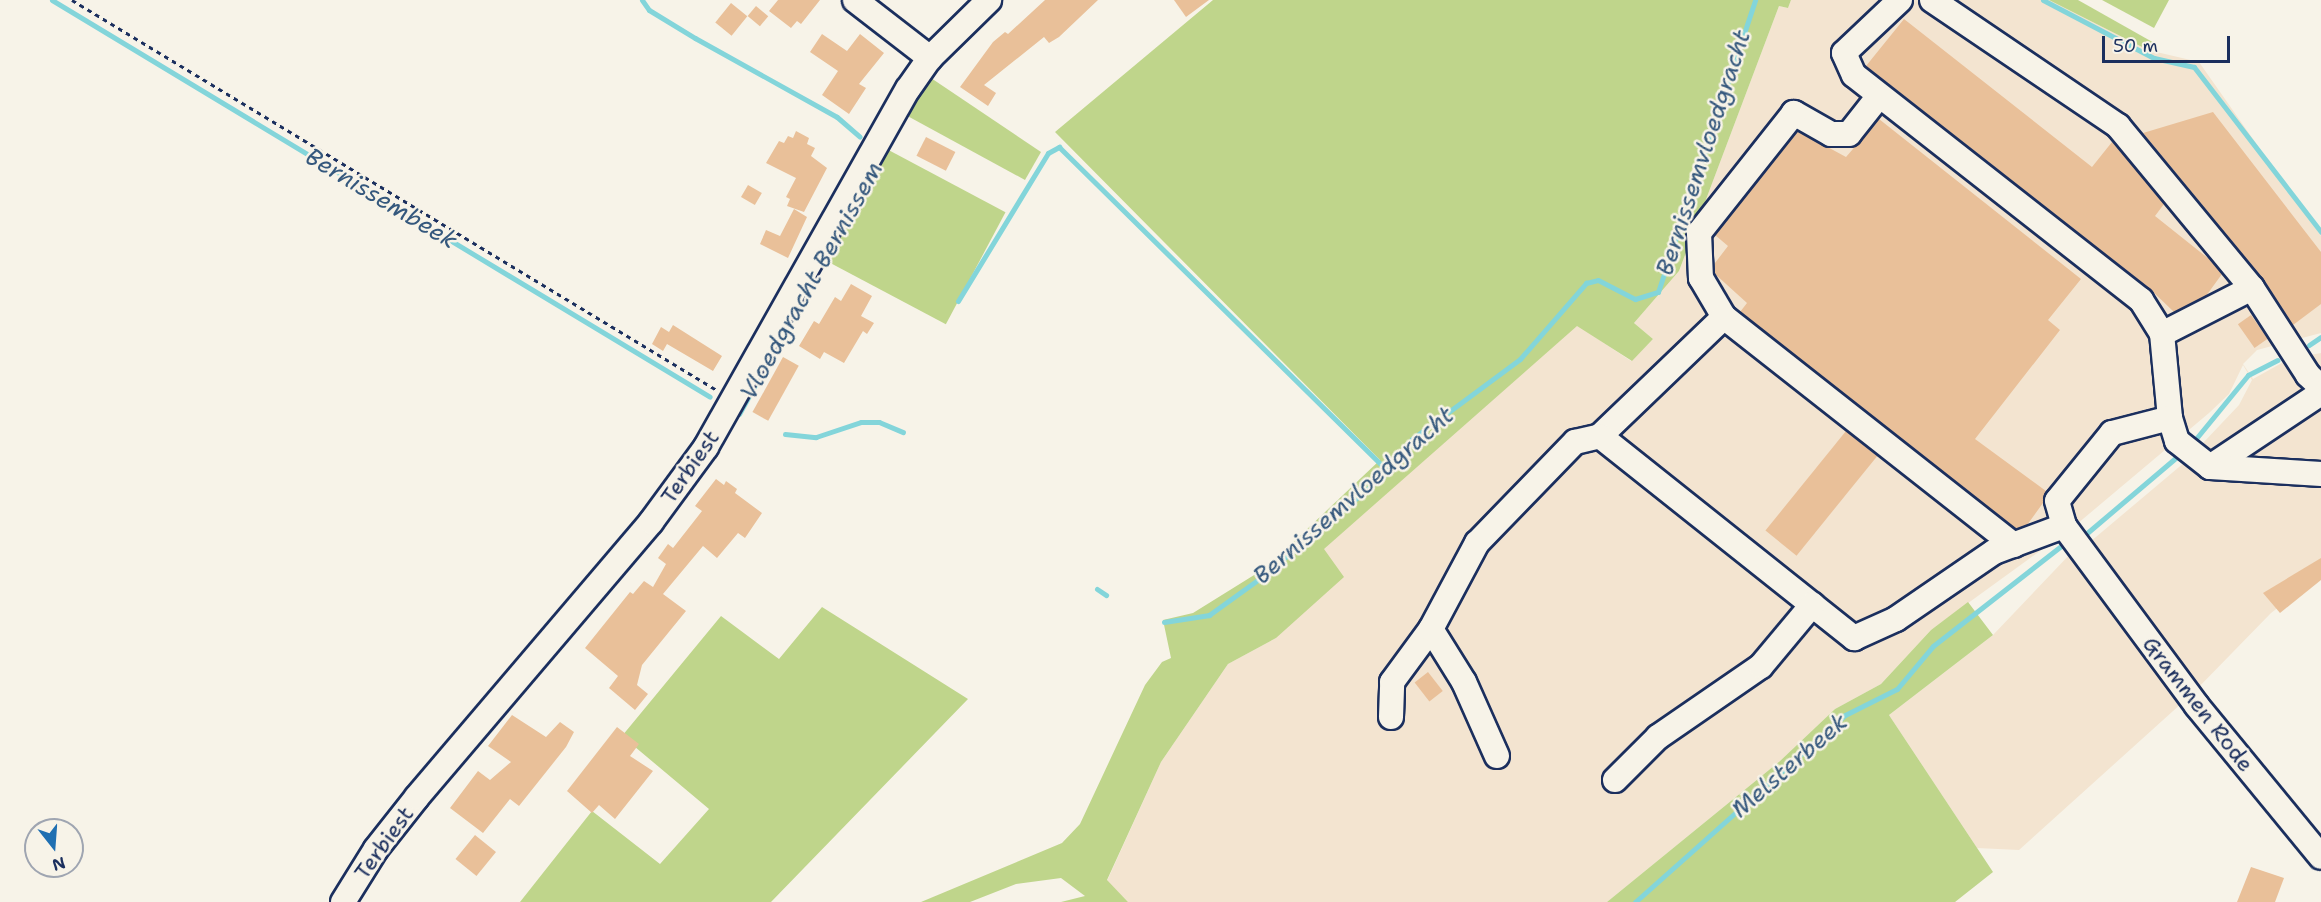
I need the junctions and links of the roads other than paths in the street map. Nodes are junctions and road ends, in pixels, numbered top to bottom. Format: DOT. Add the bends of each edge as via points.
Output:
graph roads {
  1 [pos="855,0"];
  2 [pos="989,0"];
  3 [pos="1900,0"];
  4 [pos="1932,0"];
  5 [pos="930,58"];
  6 [pos="1880,96"];
  7 [pos="2252,288"];
  8 [pos="1724,317"];
  9 [pos="2162,334"];
  10 [pos="2321,387"];
  11 [pos="2321,393"];
  12 [pos="2170,418"];
  13 [pos="1600,436"];
  14 [pos="2210,467"];
  15 [pos="2321,474"];
  16 [pos="2064,526"];
  17 [pos="2014,545"];
  18 [pos="1812,605"];
  19 [pos="1431,629"];
  20 [pos="1391,717"];
  21 [pos="1497,756"];
  22 [pos="1615,780"];
  23 [pos="2321,857"];
  24 [pos="343,902"];
  1 -- 5 [label="street"];
  2 -- 5 [label="street, Terbiest"];
  3 -- 6 [label="street" via="1844,53 1854,75"];
  4 -- 7 [label="street" via="2118,126"];
  5 -- 24 [label="street, Terbiest" via="908,88 735,401 651,522 417,797 376,849"];
  6 -- 8 [label="street" via="1849,134 1832,134 1794,113 1699,233 1701,278"];
  6 -- 9 [label="street" via="2141,300"];
  7 -- 9 [label="street"];
  7 -- 10 [label="street" via="2308,375"];
  8 -- 13 [label="street"];
  8 -- 17 [label="street"];
  9 -- 12 [label="street"];
  11 -- 14 [label="street"];
  12 -- 14 [label="street" via="2177,441"];
  12 -- 16 [label="street" via="2112,433 2057,501"];
  13 -- 18 [label="street"];
  13 -- 19 [label="street" via="1575,442 1477,543"];
  14 -- 15 [label="street"];
  16 -- 17 [label="street"];
  16 -- 23 [label="street, Grammen Rode" via="2197,706"];
  17 -- 18 [label="street" via="1994,552 1896,619 1854,638"];
  18 -- 22 [label="street" via="1761,666 1658,737"];
  19 -- 20 [label="street" via="1392,682"];
  19 -- 21 [label="street" via="1464,682"];
}
